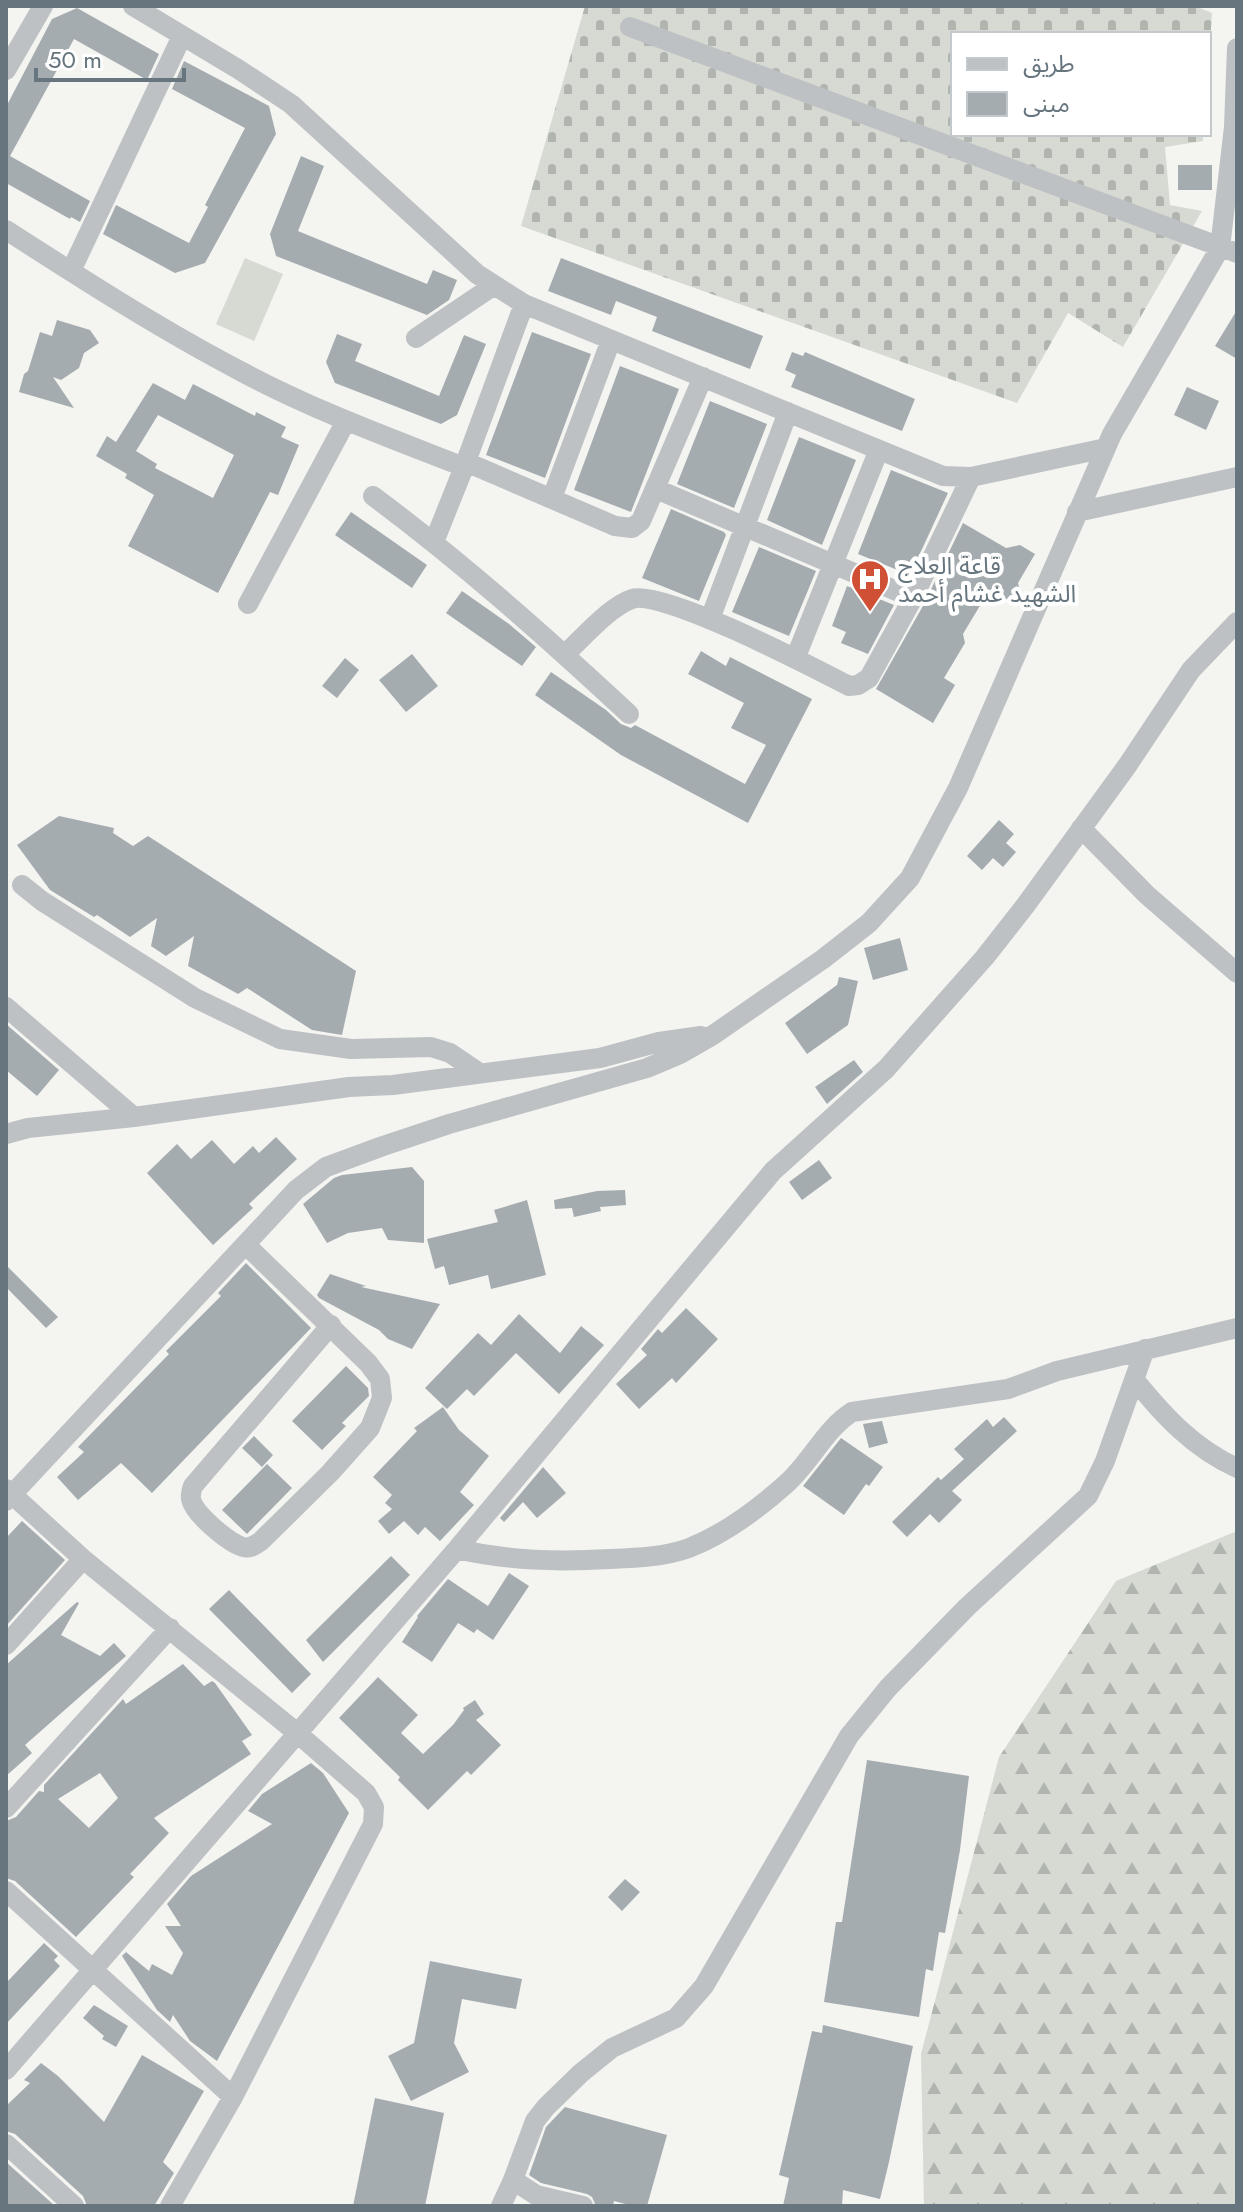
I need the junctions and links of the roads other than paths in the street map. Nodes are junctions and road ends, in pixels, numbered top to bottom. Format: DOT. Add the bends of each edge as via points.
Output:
graph roads {
  1 [pos="43,6"];
  2 [pos="133,6"];
  3 [pos="630,27"];
  4 [pos="182,36"];
  5 [pos="1237,48"];
  6 [pos="6,70"];
  7 [pos="6,230"];
  8 [pos="1229,250"];
  9 [pos="71,271"];
  10 [pos="493,286"];
  11 [pos="524,304"];
  12 [pos="416,338"];
  13 [pos="611,340"];
  14 [pos="703,377"];
  15 [pos="788,412"];
  16 [pos="346,421"];
  17 [pos="1106,448"];
  18 [pos="878,452"];
  19 [pos="465,464"];
  20 [pos="971,477"];
  21 [pos="1237,477"];
  22 [pos="656,489"];
  23 [pos="373,496"];
  24 [pos="552,498"];
  25 [pos="1077,512"];
  26 [pos="745,527"];
  27 [pos="434,542"];
  28 [pos="834,563"];
  29 [pos="913,598"];
  30 [pos="248,604"];
  31 [pos="710,619"];
  32 [pos="1237,622"];
  33 [pos="565,654"];
  34 [pos="795,659"];
  35 [pos="629,714"];
  36 [pos="1081,828"];
  37 [pos="22,885"];
  38 [pos="1237,973"];
  39 [pos="6,1007"];
  40 [pos="713,1035"];
  41 [pos="478,1072"];
  42 [pos="134,1117"];
  43 [pos="6,1134"];
  44 [pos="246,1245"];
  45 [pos="331,1325"];
  46 [pos="1237,1328"];
  47 [pos="1145,1349"];
  48 [pos="1134,1379"];
  49 [pos="1237,1468"];
  50 [pos="8,1495"];
  51 [pos="457,1549"];
  52 [pos="83,1559"];
  53 [pos="170,1628"];
  54 [pos="6,1645"];
  55 [pos="296,1732"];
  56 [pos="6,1808"];
  57 [pos="6,1891"];
  58 [pos="94,1970"];
  59 [pos="6,2070"];
  60 [pos="233,2097"];
  61 [pos="6,2144"];
  62 [pos="513,2180"];
  63 [pos="534,2200"];
  64 [pos="74,2206"];
  65 [pos="170,2206"];
  66 [pos="501,2206"];
  67 [pos="583,2206"];
  1 -- 6 [label="street"];
  2 -- 4 [label="street"];
  3 -- 8 [label="street"];
  4 -- 9 [label="street"];
  4 -- 10 [label="street" via="291,104"];
  5 -- 8 [label="street"];
  7 -- 9 [label="street"];
  8 -- 17 [label="street"];
  9 -- 16 [label="street" via="246,374"];
  10 -- 11 [label="street"];
  10 -- 12 [label="street"];
  11 -- 13 [label="street"];
  11 -- 19 [label="street"];
  13 -- 14 [label="street"];
  13 -- 24 [label="street"];
  14 -- 15 [label="street"];
  14 -- 22 [label="street"];
  15 -- 18 [label="street"];
  15 -- 26 [label="street"];
  16 -- 19 [label="street"];
  16 -- 30 [label="street"];
  17 -- 20 [label="street"];
  17 -- 25 [label="street"];
  18 -- 20 [label="street" via="943,476"];
  18 -- 28 [label="street"];
  19 -- 24 [label="street"];
  19 -- 27 [label="street"];
  20 -- 29 [label="street"];
  21 -- 25 [label="street"];
  22 -- 24 [label="street" via="641,521 625,528"];
  22 -- 26 [label="street"];
  23 -- 27 [label="street"];
  25 -- 40 [label="street" via="958,788 910,878 869,923"];
  26 -- 28 [label="street"];
  26 -- 31 [label="street"];
  27 -- 33 [label="street"];
  28 -- 29 [label="street"];
  28 -- 34 [label="street"];
  29 -- 34 [label="street" via="864,682 849,686"];
  31 -- 33 [label="street" via="634,598"];
  31 -- 34 [label="street"];
  32 -- 36 [label="street" via="1196,664"];
  33 -- 35 [label="street"];
  36 -- 38 [label="street" via="1147,895"];
  36 -- 51 [label="street" via="985,957 886,1069 773,1171"];
  37 -- 41 [label="street" via="195,998 280,1039 351,1049 431,1047"];
  39 -- 42 [label="street"];
  40 -- 41 [label="street" via="600,1058"];
  40 -- 44 [label="street" via="647,1068 449,1124 326,1167 296,1190"];
  41 -- 42 [label="street"];
  42 -- 43 [label="street"];
  44 -- 45 [label="street"];
  44 -- 50 [label="street"];
  45 -- 45 [label="street" via="193,1486 190,1498 198,1513 242,1547 261,1541 370,1428 382,1398 380,1379"];
  46 -- 47 [label="street"];
  47 -- 48 [label="street"];
  47 -- 51 [label="street" via="1008,1389 852,1412 835,1424 788,1482 740,1521 688,1548 642,1558 548,1562"];
  48 -- 49 [label="street" via="1165,1418"];
  48 -- 62 [label="street" via="1088,1496 888,1688 849,1736 704,1986 676,2018 612,2048 554,2100 535,2121"];
  50 -- 52 [label="street"];
  51 -- 55 [label="street"];
  52 -- 53 [label="street"];
  52 -- 54 [label="street"];
  53 -- 55 [label="street"];
  53 -- 56 [label="street"];
  55 -- 58 [label="street"];
  55 -- 60 [label="street" via="366,1793 375,1816"];
  57 -- 58 [label="street"];
  58 -- 59 [label="street"];
  58 -- 60 [label="street"];
  60 -- 65 [label="street"];
  61 -- 64 [label="street"];
  62 -- 63 [label="street"];
  62 -- 66 [label="street"];
  63 -- 67 [label="street"];
}
